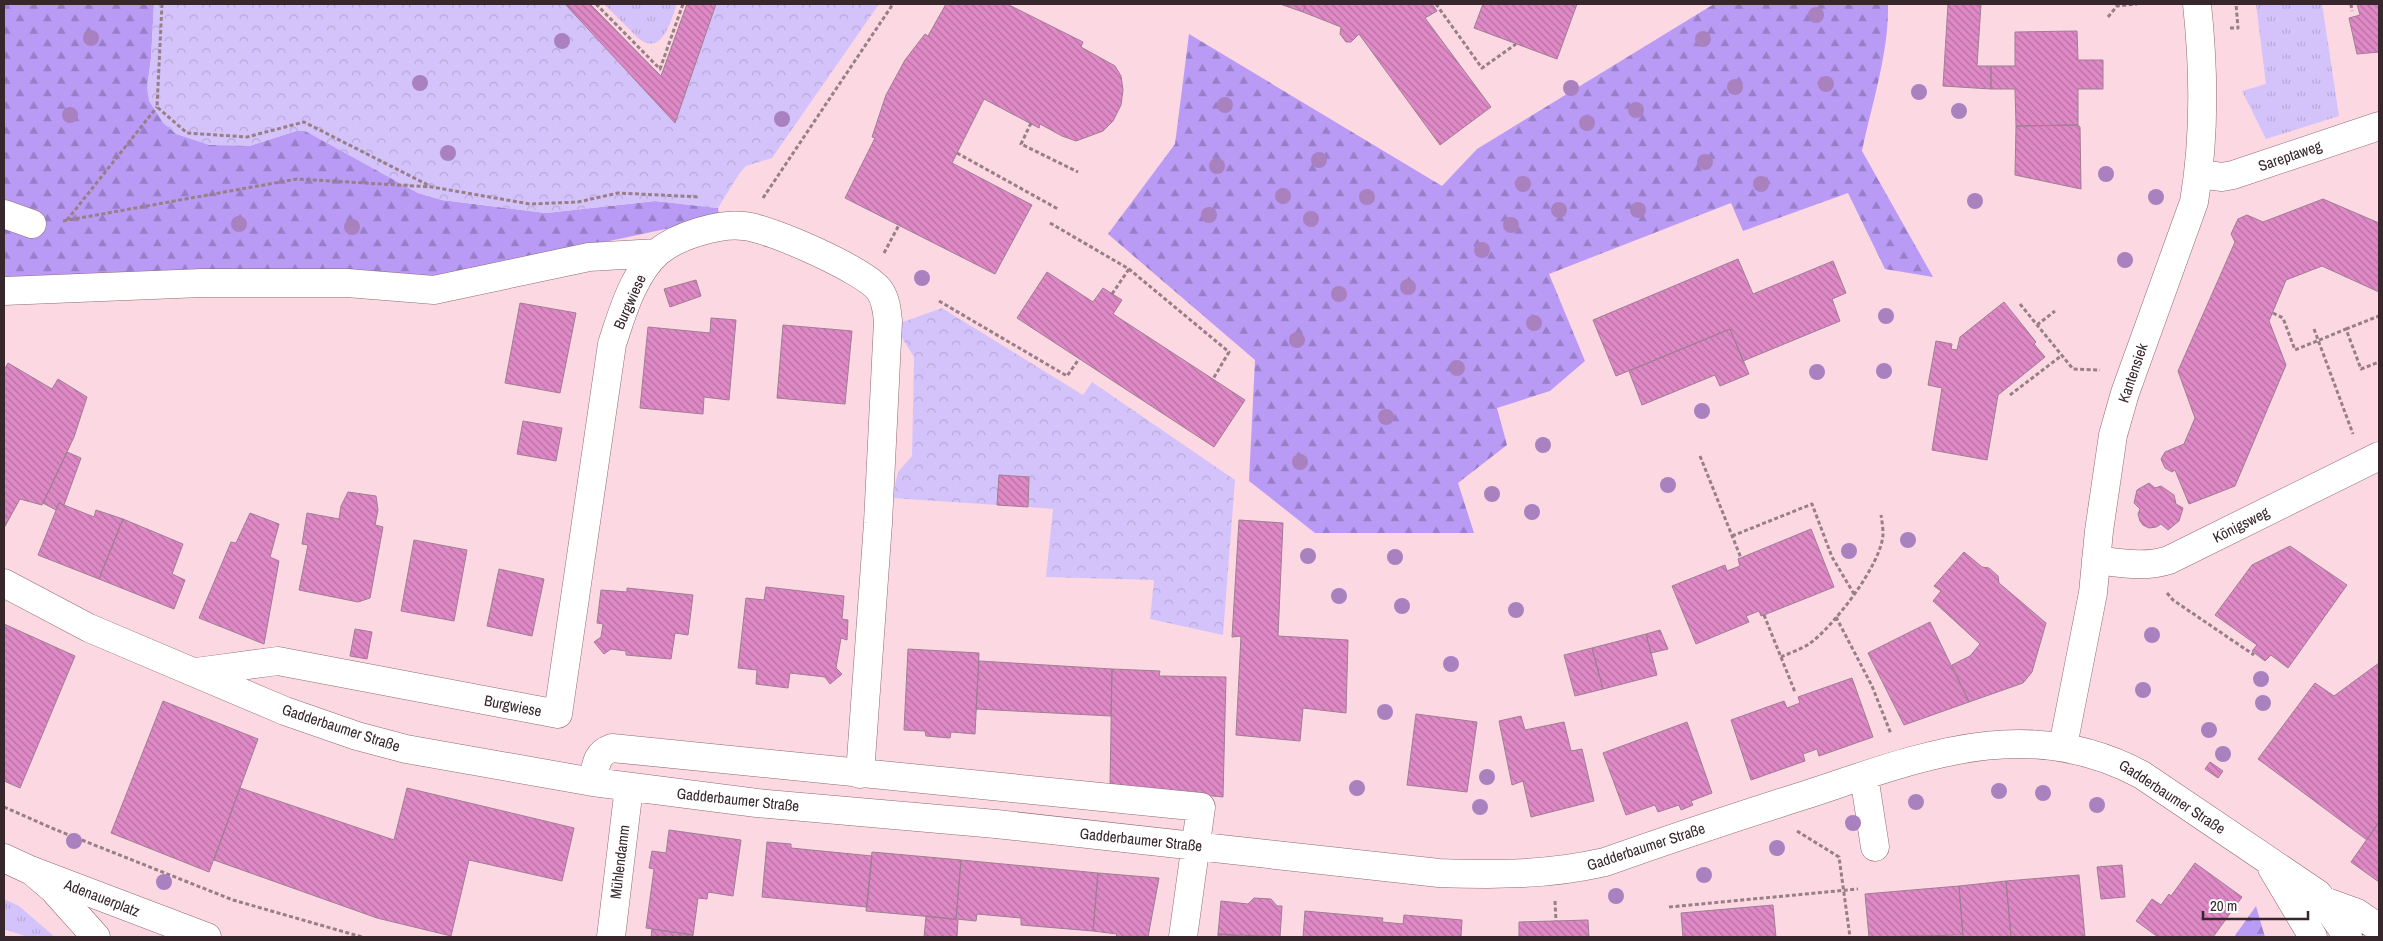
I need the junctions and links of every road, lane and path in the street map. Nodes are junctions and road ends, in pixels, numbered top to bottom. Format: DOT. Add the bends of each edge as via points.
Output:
graph roads {
  1 [pos="162,4"];
  2 [pos="596,4"];
  3 [pos="683,4"];
  4 [pos="893,4"];
  5 [pos="1436,4"];
  6 [pos="2137,4"];
  7 [pos="2197,4"];
  8 [pos="2236,4"];
  9 [pos="2351,4"];
  10 [pos="2352,11"];
  11 [pos="2108,17"];
  12 [pos="2238,28"];
  13 [pos="1516,44"];
  14 [pos="157,107"];
  15 [pos="1031,123"];
  16 [pos="2379,126"];
  17 [pos="957,153"];
  18 [pos="1078,172"];
  19 [pos="2199,174"];
  20 [pos="432,187"];
  21 [pos="709,198"];
  22 [pos="1058,209"];
  23 [pos="4,214"];
  24 [pos="67,220"];
  25 [pos="1050,223"];
  26 [pos="32,224"];
  27 [pos="899,225"];
  28 [pos="744,226"];
  29 [pos="657,253"];
  30 [pos="883,256"];
  31 [pos="1130,269"];
  32 [pos="4,291"];
  33 [pos="1112,294"];
  34 [pos="939,301"];
  35 [pos="2020,304"];
  36 [pos="2055,311"];
  37 [pos="2273,313"];
  38 [pos="2379,316"];
  39 [pos="2037,325"];
  40 [pos="2314,329"];
  41 [pos="2346,329"];
  42 [pos="2319,341"];
  43 [pos="2062,356"];
  44 [pos="1079,359"];
  45 [pos="2379,362"];
  46 [pos="1213,379"];
  47 [pos="2125,393"];
  48 [pos="2010,396"];
  49 [pos="1700,456"];
  50 [pos="2371,460"];
  51 [pos="1881,515"];
  52 [pos="1732,536"];
  53 [pos="1741,558"];
  54 [pos="2096,560"];
  55 [pos="2156,564"];
  56 [pos="4,584"];
  57 [pos="1854,594"];
  58 [pos="1764,615"];
  59 [pos="1836,617"];
  60 [pos="2254,655"];
  61 [pos="1781,657"];
  62 [pos="196,672"];
  63 [pos="1795,692"];
  64 [pos="2062,746"];
  65 [pos="1900,764"];
  66 [pos="860,774"];
  67 [pos="1864,776"];
  68 [pos="593,782"];
  69 [pos="628,787"];
  70 [pos="4,807"];
  71 [pos="1762,809"];
  72 [pos="1197,846"];
  73 [pos="1875,847"];
  74 [pos="4,858"];
  75 [pos="2266,858"];
  76 [pos="32,871"];
  77 [pos="1858,889"];
  78 [pos="1844,891"];
  79 [pos="2324,901"];
  80 [pos="1669,907"];
  81 [pos="2379,928"];
  82 [pos="2305,931"];
  83 [pos="96,937"];
  84 [pos="207,937"];
  85 [pos="362,937"];
  86 [pos="611,937"];
  87 [pos="1183,937"];
  88 [pos="1850,937"];
  89 [pos="2348,937"];
  1 -- 14 [label="path"];
  2 -- 3 [label="path" via="660,69"];
  4 -- 28 [label="path"];
  5 -- 13 [label="path" via="1482,68"];
  6 -- 11 [label="path" via="2117,6"];
  7 -- 19 [label="street, Kantensiek" via="2202,103"];
  8 -- 12 [label="path"];
  9 -- 10 [label="path"];
  14 -- 20 [label="path" via="187,133 247,137 304,122"];
  14 -- 24 [label="path"];
  15 -- 18 [label="path" via="1021,144"];
  16 -- 19 [label="street, Sareptaweg" via="2233,175"];
  17 -- 22 [label="path"];
  19 -- 47 [label="street, Kantensiek" via="2194,202"];
  20 -- 21 [label="path" via="530,204 578,202 618,193"];
  20 -- 24 [label="path" via="297,179"];
  23 -- 26 [label="street"];
  24 -- 26 [label="path"];
  25 -- 31 [label="path"];
  27 -- 30 [label="path"];
  28 -- 29 [label="street, Burgwiese" via="712,228 680,239"];
  28 -- 66 [label="street, Burgwiese" via="809,248 870,280 880,291 886,306 888,320 878,523"];
  29 -- 32 [label="street" via="589,257 434,290 347,283 202,283"];
  29 -- 62 [label="street, Burgwiese" via="638,278 612,344 558,714 278,661"];
  31 -- 33 [label="path"];
  31 -- 46 [label="path" via="1229,352"];
  34 -- 44 [label="path" via="1067,376"];
  35 -- 39 [label="path"];
  36 -- 39 [label="path"];
  37 -- 42 [label="path" via="2283,318 2295,350"];
  38 -- 41 [label="path"];
  39 -- 43 [label="path"];
  40 -- 42 [label="path"];
  41 -- 42 [label="path"];
  41 -- 45 [label="path" via="2361,369"];
  42 -- 50 [label="path"];
  43 -- 47 [label="path" via="2073,370 2098,369"];
  43 -- 48 [label="path"];
  47 -- 54 [label="street, Kantensiek" via="2113,435"];
  49 -- 52 [label="path"];
  50 -- 55 [label="street, Königsweg" via="2198,547"];
  51 -- 57 [label="path" via="1883,536 1872,566"];
  52 -- 53 [label="path"];
  52 -- 57 [label="path" via="1812,504 1832,557"];
  54 -- 55 [label="street, Königsweg" via="2142,566"];
  54 -- 64 [label="street, Kantensiek" via="2089,621"];
  55 -- 60 [label="path" via="2173,600"];
  56 -- 62 [label="street, Gadderbaumer Straße" via="89,628"];
  57 -- 59 [label="path"];
  58 -- 61 [label="path"];
  59 -- 61 [label="path" via="1808,644"];
  59 -- 65 [label="path" via="1872,686"];
  61 -- 63 [label="path"];
  62 -- 68 [label="street, Gadderbaumer Straße" via="285,711 357,736 477,763"];
  64 -- 65 [label="street, Gadderbaumer Straße" via="1991,745 1955,749"];
  64 -- 75 [label="street, Gadderbaumer Straße" via="2114,760 2142,775"];
  65 -- 67 [label="street, Gadderbaumer Straße"];
  66 -- 68 [label="street" via="612,748 597,758"];
  66 -- 72 [label="street" via="1201,807"];
  67 -- 71 [label="street, Gadderbaumer Straße"];
  67 -- 73 [label="street"];
  68 -- 69 [label="street, Gadderbaumer Straße"];
  69 -- 72 [label="street, Gadderbaumer Straße" via="757,803"];
  69 -- 86 [label="street, Mühlendamm"];
  70 -- 85 [label="path" via="54,830 234,900"];
  71 -- 72 [label="street, Gadderbaumer Straße" via="1604,862 1501,876 1439,873"];
  71 -- 78 [label="path" via="1839,858"];
  72 -- 87 [label="street"];
  74 -- 76 [label="street, Adenauerplatz"];
  75 -- 79 [label="street, Gadderbaumer Straße"];
  75 -- 82 [label="street, Gadderbaumer Straße"];
  76 -- 83 [label="street, Adenauerplatz" via="66,902"];
  76 -- 84 [label="street, Adenauerplatz"];
  77 -- 78 [label="path"];
  78 -- 80 [label="path"];
  78 -- 88 [label="path"];
  79 -- 81 [label="street, Gadderbaumer Straße" via="2358,913"];
  79 -- 89 [label="street, Gadderbaumer Straße"];
}
